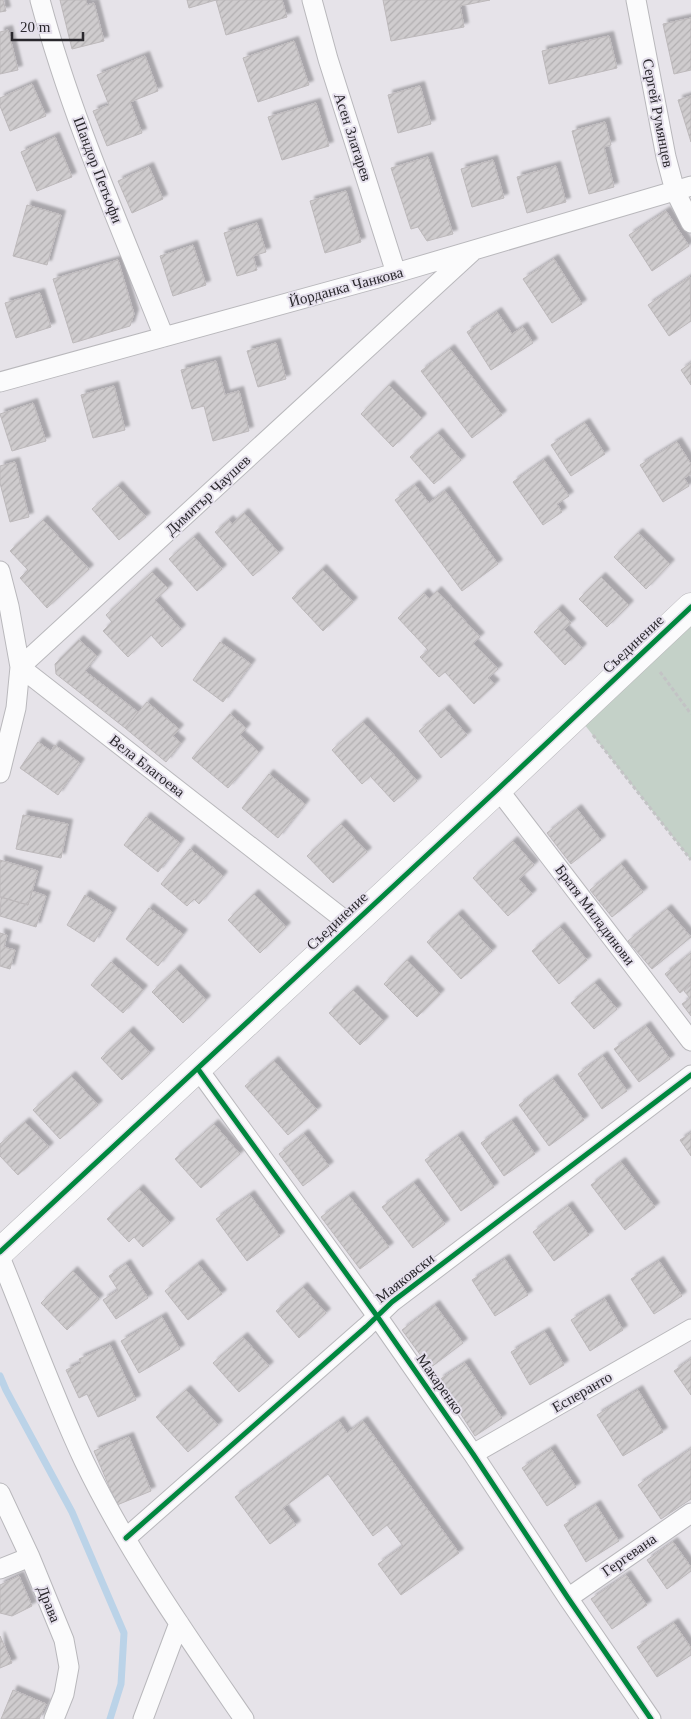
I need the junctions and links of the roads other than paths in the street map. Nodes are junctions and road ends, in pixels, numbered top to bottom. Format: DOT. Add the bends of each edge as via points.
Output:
graph roads {
  1 [pos="40,0"];
  2 [pos="312,0"];
  3 [pos="636,0"];
  4 [pos="683,188"];
  5 [pos="691,223"];
  6 [pos="474,250"];
  7 [pos="396,274"];
  8 [pos="164,337"];
  9 [pos="0,382"];
  10 [pos="0,571"];
  11 [pos="691,607"];
  12 [pos="20,667"];
  13 [pos="0,773"];
  14 [pos="498,789"];
  15 [pos="351,925"];
  16 [pos="691,1041"];
  17 [pos="198,1069"];
  18 [pos="691,1075"];
  19 [pos="0,1252"];
  20 [pos="0,1257"];
  21 [pos="377,1316"];
  22 [pos="691,1329"];
  23 [pos="473,1454"];
  24 [pos="0,1492"];
  25 [pos="691,1513"];
  26 [pos="126,1538"];
  27 [pos="30,1557"];
  28 [pos="0,1569"];
  29 [pos="568,1598"];
  30 [pos="179,1624"];
  31 [pos="54,1719"];
  32 [pos="143,1719"];
  33 [pos="244,1719"];
  34 [pos="651,1719"];
  1 -- 8 [label="street, Шандор Петьофи" via="85,140"];
  2 -- 7 [label="street, Асен Златарев"];
  3 -- 4 [label="street, Сергей Румянцев" via="666,157"];
  4 -- 5 [label="street, Сергей Румянцев"];
  4 -- 6 [label="street, Йорданка Чанкова"];
  6 -- 7 [label="street, Йорданка Чанкова"];
  6 -- 12 [label="street, Димитър Чаушев"];
  7 -- 8 [label="street, Йорданка Чанкова"];
  8 -- 9 [label="street, Йорданка Чанкова"];
  10 -- 12 [label="street"];
  11 -- 14 [label="street, Съединение"];
  12 -- 13 [label="street" via="16,708"];
  12 -- 15 [label="street, Вела Благоева"];
  14 -- 15 [label="street, Съединение"];
  14 -- 16 [label="street, Братя Миладинови"];
  15 -- 17 [label="street, Съединение"];
  17 -- 19 [label="street, Съединение"];
  17 -- 21 [label="street, Макаренко"];
  18 -- 21 [label="street, Маяковски"];
  20 -- 26 [label="street" via="84,1461"];
  21 -- 23 [label="street, Макаренко"];
  21 -- 26 [label="street, Маяковски"];
  22 -- 23 [label="street, Есперанто"];
  23 -- 29 [label="street, Макаренко"];
  24 -- 27 [label="street, Драва"];
  25 -- 29 [label="street, Гергевана"];
  26 -- 30 [label="street"];
  27 -- 28 [label="street"];
  27 -- 31 [label="street, Драва" via="64,1640 69,1666 64,1694"];
  29 -- 34 [label="street, Макаренко"];
  30 -- 32 [label="street"];
  30 -- 33 [label="street"];
}
